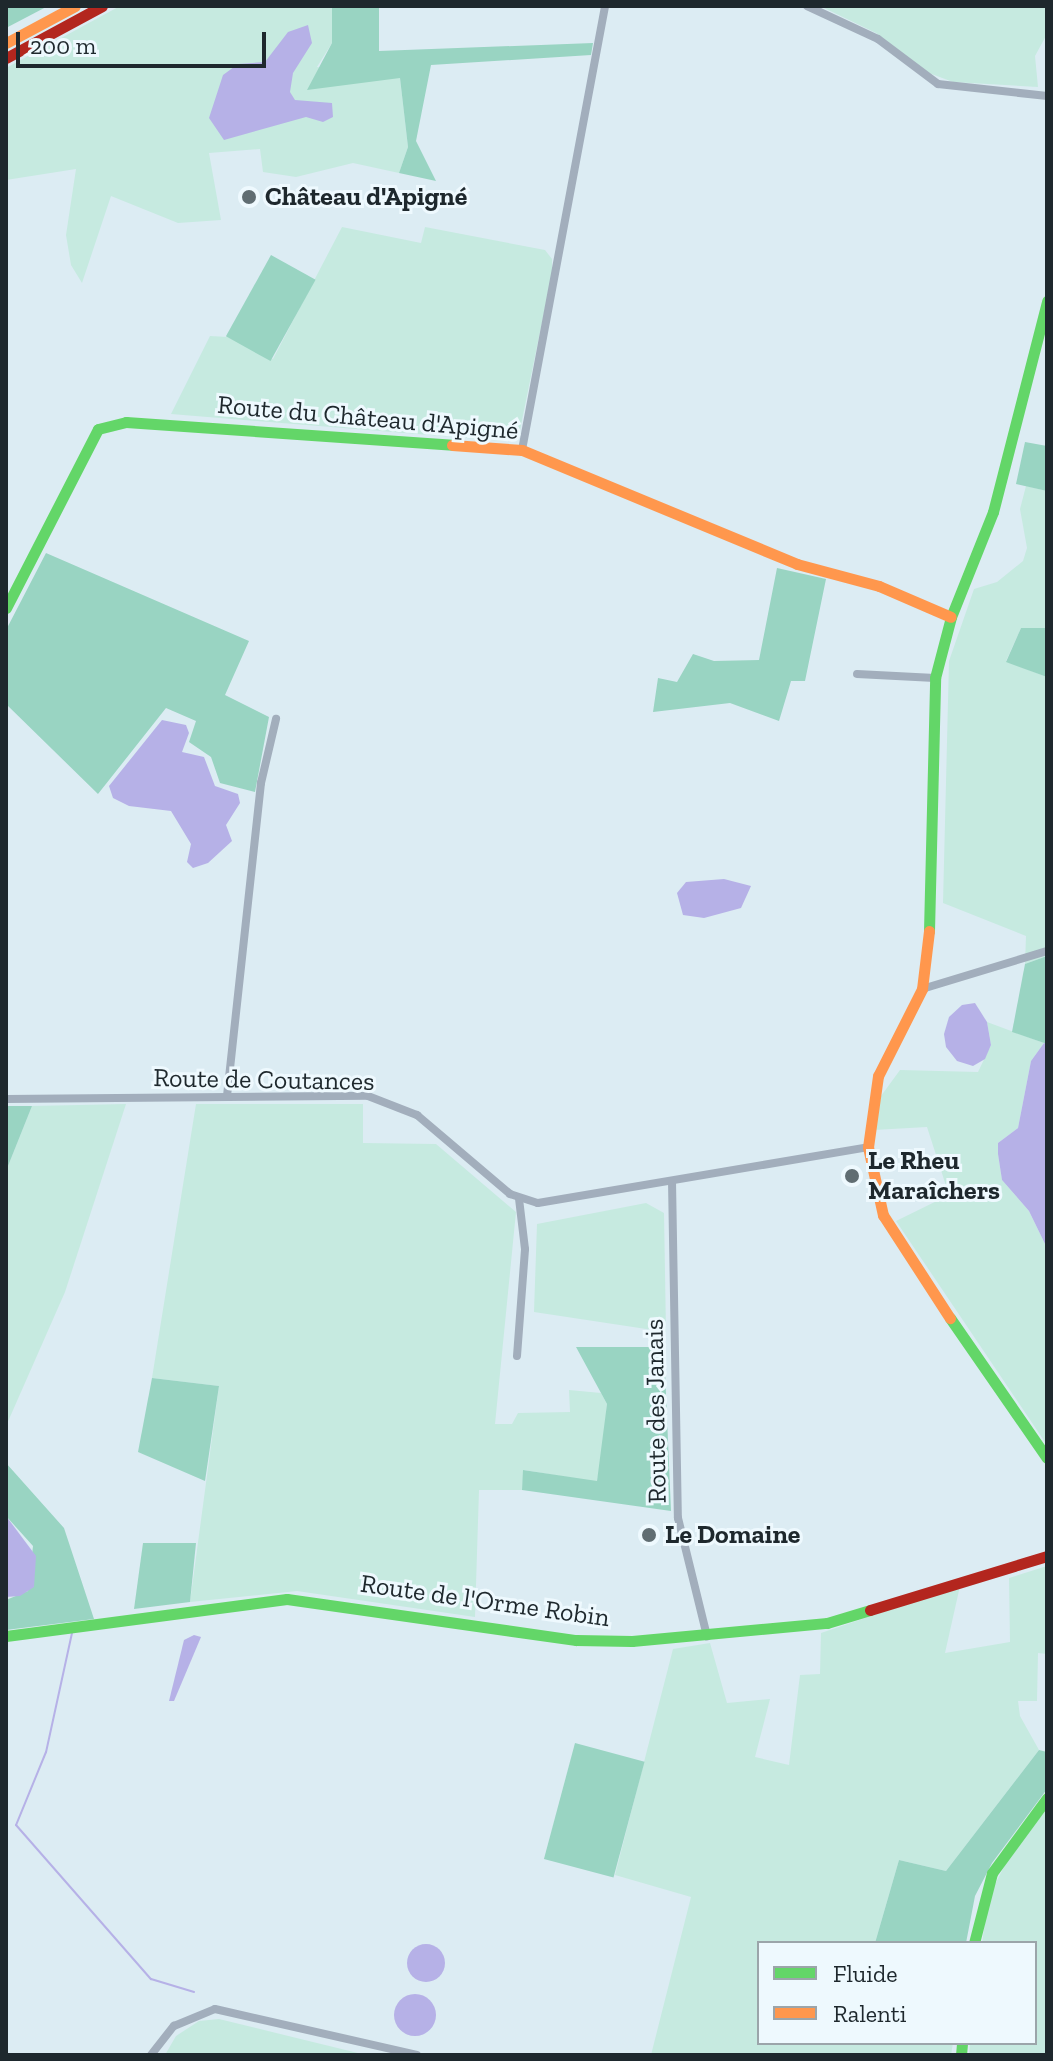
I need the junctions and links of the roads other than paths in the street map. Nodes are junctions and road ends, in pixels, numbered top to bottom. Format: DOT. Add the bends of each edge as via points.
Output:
graph roads {
  1 [pos="75,6"];
  2 [pos="102,6"];
  3 [pos="605,6"];
  4 [pos="807,6"];
  5 [pos="6,43"];
  6 [pos="6,58"];
  7 [pos="1047,96"];
  8 [pos="1047,301"];
  9 [pos="522,450"];
  10 [pos="6,608"];
  11 [pos="951,617"];
  12 [pos="857,674"];
  13 [pos="935,678"];
  14 [pos="276,719"];
  15 [pos="1047,951"];
  16 [pos="922,989"];
  17 [pos="227,1096"];
  18 [pos="6,1099"];
  19 [pos="868,1147"];
  20 [pos="672,1181"];
  21 [pos="519,1199"];
  22 [pos="517,1356"];
  23 [pos="1047,1458"];
  24 [pos="1047,1556"];
  25 [pos="6,1636"];
  26 [pos="707,1636"];
  27 [pos="1047,1798"];
  28 [pos="975,1941"];
  29 [pos="151,2055"];
  30 [pos="417,2055"];
  1 -- 5 [label="main road"];
  2 -- 6 [label="main road"];
  3 -- 9 [label="street"];
  4 -- 7 [label="street" via="878,39 938,84"];
  8 -- 11 [label="main road" via="993,512"];
  9 -- 10 [label="main road, Route du Château d'Apigné" via="108,423 87,446"];
  9 -- 11 [label="main road, Route du Château d'Apigné" via="797,564 879,586"];
  11 -- 13 [label="main road"];
  12 -- 13 [label="street"];
  13 -- 16 [label="main road" via="931,897"];
  14 -- 17 [label="street" via="261,783"];
  15 -- 16 [label="street"];
  16 -- 19 [label="main road" via="878,1076"];
  17 -- 18 [label="street, Route de Coutances"];
  17 -- 21 [label="street, Route de Coutances" via="368,1096 394,1104 417,1115"];
  19 -- 20 [label="street"];
  19 -- 23 [label="main road" via="883,1215"];
  20 -- 21 [label="street" via="556,1201"];
  20 -- 26 [label="street, Route des Janais" via="678,1518"];
  21 -- 22 [label="street" via="525,1249"];
  24 -- 26 [label="main road, Route de l'Orme Robin" via="827,1623"];
  25 -- 26 [label="main road, Route de l'Orme Robin" via="287,1599 576,1640"];
  27 -- 28 [label="main road" via="992,1873"];
  29 -- 30 [label="street" via="174,2026 215,2009"];
}
